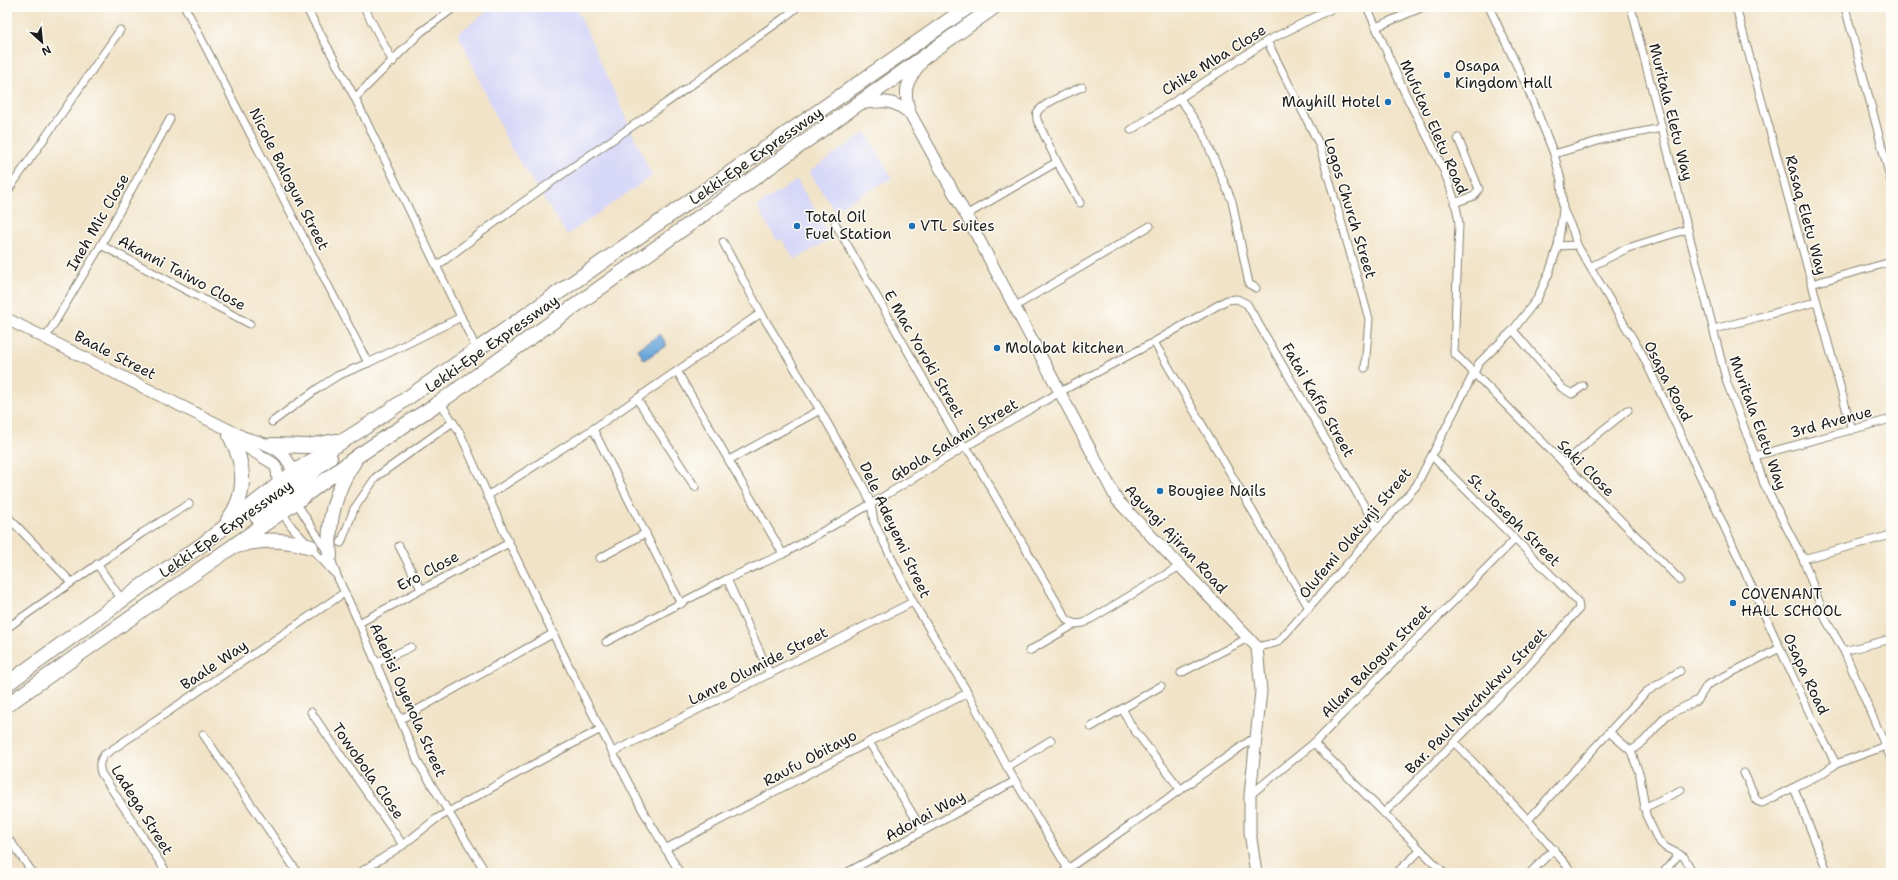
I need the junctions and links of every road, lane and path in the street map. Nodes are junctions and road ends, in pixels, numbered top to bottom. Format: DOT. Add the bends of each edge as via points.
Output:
graph roads {
  1 [pos="185,7"];
  2 [pos="306,7"];
  3 [pos="364,7"];
  4 [pos="455,7"];
  5 [pos="797,7"];
  6 [pos="968,7"];
  7 [pos="994,7"];
  8 [pos="1335,7"];
  9 [pos="1367,7"];
  10 [pos="1423,7"];
  11 [pos="1489,7"];
  12 [pos="1631,7"];
  13 [pos="1736,7"];
  14 [pos="1845,7"];
  15 [pos="1376,28"];
  16 [pos="120,30"];
  17 [pos="1267,40"];
  18 [pos="932,51"];
  19 [pos="393,62"];
  20 [pos="1082,87"];
  21 [pos="1179,97"];
  22 [pos="355,98"];
  23 [pos="859,104"];
  24 [pos="911,115"];
  25 [pos="170,119"];
  26 [pos="1662,128"];
  27 [pos="1131,130"];
  28 [pos="1458,138"];
  29 [pos="1554,154"];
  30 [pos="1057,162"];
  31 [pos="1891,181"];
  32 [pos="7,191"];
  33 [pos="1080,202"];
  34 [pos="1454,203"];
  35 [pos="1563,209"];
  36 [pos="966,215"];
  37 [pos="835,223"];
  38 [pos="1150,226"];
  39 [pos="1688,229"];
  40 [pos="723,242"];
  41 [pos="101,245"];
  42 [pos="1577,245"];
  43 [pos="1558,246"];
  44 [pos="1891,262"];
  45 [pos="437,266"];
  46 [pos="1590,268"];
  47 [pos="1811,284"];
  48 [pos="1256,288"];
  49 [pos="1226,300"];
  50 [pos="1816,302"];
  51 [pos="1014,307"];
  52 [pos="761,313"];
  53 [pos="461,317"];
  54 [pos="7,318"];
  55 [pos="250,324"];
  56 [pos="1714,329"];
  57 [pos="1513,330"];
  58 [pos="46,337"];
  59 [pos="1154,342"];
  60 [pos="477,350"];
  61 [pos="368,363"];
  62 [pos="1364,368"];
  63 [pos="677,371"];
  64 [pos="1474,372"];
  65 [pos="1583,386"];
  66 [pos="416,392"];
  67 [pos="1060,392"];
  68 [pos="637,399"];
  69 [pos="440,402"];
  70 [pos="820,410"];
  71 [pos="1628,410"];
  72 [pos="208,419"];
  73 [pos="1891,419"];
  74 [pos="272,422"];
  75 [pos="373,422"];
  76 [pos="453,422"];
  77 [pos="594,429"];
  78 [pos="1852,430"];
  79 [pos="230,436"];
  80 [pos="272,445"];
  81 [pos="965,447"];
  82 [pos="359,455"];
  83 [pos="1432,456"];
  84 [pos="1756,456"];
  85 [pos="729,460"];
  86 [pos="1564,464"];
  87 [pos="294,472"];
  88 [pos="695,487"];
  89 [pos="279,489"];
  90 [pos="296,495"];
  91 [pos="487,496"];
  92 [pos="189,504"];
  93 [pos="871,504"];
  94 [pos="281,511"];
  95 [pos="7,516"];
  96 [pos="1377,528"];
  97 [pos="646,533"];
  98 [pos="1891,535"];
  99 [pos="1514,539"];
  100 [pos="342,543"];
  101 [pos="509,543"];
  102 [pos="203,544"];
  103 [pos="399,546"];
  104 [pos="311,547"];
  105 [pos="783,554"];
  106 [pos="217,556"];
  107 [pos="330,556"];
  108 [pos="600,558"];
  109 [pos="1803,560"];
  110 [pos="97,564"];
  111 [pos="1180,566"];
  112 [pos="337,576"];
  113 [pos="727,579"];
  114 [pos="1680,580"];
  115 [pos="71,582"];
  116 [pos="421,589"];
  117 [pos="344,593"];
  118 [pos="122,600"];
  119 [pos="913,602"];
  120 [pos="1578,602"];
  121 [pos="681,604"];
  122 [pos="1309,608"];
  123 [pos="126,621"];
  124 [pos="359,624"];
  125 [pos="1075,624"];
  126 [pos="7,628"];
  127 [pos="554,633"];
  128 [pos="1248,638"];
  129 [pos="1891,639"];
  130 [pos="606,642"];
  131 [pos="411,647"];
  132 [pos="1257,648"];
  133 [pos="1780,648"];
  134 [pos="1029,651"];
  135 [pos="1844,651"];
  136 [pos="376,663"];
  137 [pos="1680,671"];
  138 [pos="1181,673"];
  139 [pos="770,674"];
  140 [pos="7,684"];
  141 [pos="1161,686"];
  142 [pos="968,693"];
  143 [pos="7,705"];
  144 [pos="1123,710"];
  145 [pos="312,712"];
  146 [pos="400,719"];
  147 [pos="1091,727"];
  148 [pos="601,729"];
  149 [pos="1608,732"];
  150 [pos="203,734"];
  151 [pos="1255,737"];
  152 [pos="1051,740"];
  153 [pos="869,742"];
  154 [pos="1314,743"];
  155 [pos="1455,743"];
  156 [pos="1888,744"];
  157 [pos="1631,751"];
  158 [pos="613,752"];
  159 [pos="100,760"];
  160 [pos="1891,760"];
  161 [pos="1836,764"];
  162 [pos="1007,767"];
  163 [pos="1744,773"];
  164 [pos="1015,781"];
  165 [pos="1794,788"];
  166 [pos="1180,790"];
  167 [pos="1681,790"];
  168 [pos="1250,795"];
  169 [pos="1644,808"];
  170 [pos="448,813"];
  171 [pos="1384,813"];
  172 [pos="1528,820"];
  173 [pos="923,831"];
  174 [pos="11,842"];
  175 [pos="403,845"];
  176 [pos="665,849"];
  177 [pos="1554,849"];
  178 [pos="1421,850"];
  179 [pos="1679,854"];
  180 [pos="1065,871"];
  181 [pos="676,872"];
  182 [pos="1254,872"];
  183 [pos="33,873"];
  184 [pos="167,873"];
  185 [pos="298,873"];
  186 [pos="360,873"];
  187 [pos="486,873"];
  188 [pos="846,873"];
  189 [pos="1396,873"];
  190 [pos="1444,873"];
  191 [pos="1530,873"];
  192 [pos="1573,873"];
  193 [pos="1663,873"];
  194 [pos="1693,873"];
  195 [pos="1828,873"];
  1 -- 61 [label="street, Nicole Balogun Street"];
  2 -- 22 [label="street"];
  3 -- 19 [label="street"];
  4 -- 19 [label="street" via="404,47"];
  5 -- 45 [label="street"];
  6 -- 60 [label="highway, Lekki-Epe Expressway"];
  7 -- 18 [label="highway, Lekki-Epe Expressway"];
  8 -- 17 [label="street, Chike Mba Close"];
  9 -- 15 [label="street, Mufutau Eletu Road"];
  10 -- 15 [label="street"];
  11 -- 29 [label="street, Osapa Road" via="1528,89"];
  12 -- 26 [label="street, Muritala Eletu Way"];
  13 -- 47 [label="street, Rasaq Eletu Way"];
  14 -- 31 [label="street"];
  15 -- 34 [label="street, Mufutau Eletu Road" via="1445,174"];
  16 -- 32 [label="street"];
  17 -- 21 [label="street, Chike Mba Close"];
  17 -- 62 [label="street, Logos Church Street" via="1319,144 1369,319"];
  18 -- 23 [label="highway, Lekki-Epe Expressway"];
  18 -- 24 [label="street" via="909,82 905,100"];
  19 -- 22 [label="street"];
  20 -- 30 [label="street" via="1050,102 1036,113"];
  21 -- 27 [label="street, Chike Mba Close"];
  21 -- 48 [label="street" via="1202,131 1232,202 1249,284"];
  22 -- 45 [label="street"];
  23 -- 24 [label="street" via="881,100 891,102 900,105"];
  23 -- 69 [label="highway, Lekki-Epe Expressway"];
  24 -- 36 [label="street, Agungi Ajiran Road"];
  25 -- 41 [label="street, Ineh Mic Close"];
  26 -- 29 [label="street" via="1605,139"];
  26 -- 39 [label="street, Muritala Eletu Way"];
  28 -- 34 [label="street" via="1479,189 1474,196"];
  29 -- 35 [label="street, Osapa Road" via="1561,180"];
  30 -- 33 [label="street"];
  30 -- 36 [label="street"];
  34 -- 64 [label="street, Mufutau Eletu Road" via="1459,223 1454,353"];
  35 -- 42 [label="street, Osapa Road"];
  35 -- 43 [label="street, Olufemi Olatunji Street"];
  36 -- 51 [label="street, Agungi Ajiran Road"];
  37 -- 81 [label="street, E Mac Yoroki Street" via="956,436"];
  38 -- 51 [label="street"];
  39 -- 46 [label="street" via="1628,248"];
  39 -- 56 [label="street, Muritala Eletu Way"];
  40 -- 52 [label="street, Dele Adeyemi Street"];
  41 -- 55 [label="street, Akanni Taiwo Close"];
  41 -- 58 [label="street, Ineh Mic Close"];
  42 -- 43 [label="street"];
  42 -- 46 [label="street, Osapa Road"];
  43 -- 57 [label="street, Olufemi Olatunji Street" via="1537,299"];
  44 -- 47 [label="street"];
  45 -- 53 [label="street"];
  46 -- 133 [label="street, Osapa Road" via="1642,354"];
  47 -- 50 [label="street, Rasaq Eletu Way"];
  49 -- 59 [label="street, Gbola Salami Street"];
  49 -- 96 [label="street, Fatai Kaffo Street" via="1237,299 1247,304"];
  50 -- 56 [label="street"];
  50 -- 78 [label="street, Rasaq Eletu Way"];
  51 -- 67 [label="street, Agungi Ajiran Road"];
  52 -- 63 [label="street"];
  52 -- 70 [label="street, Dele Adeyemi Street"];
  53 -- 60 [label="street"];
  53 -- 61 [label="street"];
  54 -- 58 [label="street, Baale Street"];
  56 -- 84 [label="street, Muritala Eletu Way" via="1727,383"];
  57 -- 64 [label="street, Olufemi Olatunji Street" via="1479,363"];
  57 -- 65 [label="street" via="1562,388 1572,394"];
  58 -- 72 [label="street, Baale Street"];
  59 -- 67 [label="street, Gbola Salami Street"];
  59 -- 122 [label="street"];
  60 -- 66 [label="highway, Lekki-Epe Expressway"];
  61 -- 74 [label="street" via="337,376"];
  63 -- 68 [label="street"];
  63 -- 85 [label="street"];
  64 -- 83 [label="street, Olufemi Olatunji Street"];
  64 -- 86 [label="street, Saki Close"];
  66 -- 75 [label="highway, Lekki-Epe Expressway"];
  66 -- 90 [label="highway" via="406,405 321,464"];
  67 -- 81 [label="street, Gbola Salami Street"];
  67 -- 111 [label="street, Agungi Ajiran Road" via="1117,500"];
  68 -- 77 [label="street"];
  68 -- 88 [label="street"];
  69 -- 76 [label="street"];
  69 -- 82 [label="highway, Lekki-Epe Expressway"];
  70 -- 85 [label="street"];
  70 -- 93 [label="street, Dele Adeyemi Street"];
  71 -- 86 [label="street"];
  72 -- 79 [label="street"];
  72 -- 80 [label="street" via="244,437"];
  73 -- 78 [label="street, 3rd Avenue"];
  75 -- 80 [label="highway" via="344,439 324,444"];
  75 -- 87 [label="highway, Lekki-Epe Expressway"];
  76 -- 91 [label="street"];
  76 -- 100 [label="street" via="376,477 354,509"];
  77 -- 91 [label="street"];
  77 -- 97 [label="street"];
  78 -- 84 [label="street, 3rd Avenue"];
  79 -- 89 [label="street" via="274,464"];
  79 -- 102 [label="highway" via="241,462 240,498 236,510 225,524"];
  80 -- 87 [label="street" via="282,454"];
  81 -- 93 [label="street, Gbola Salami Street"];
  81 -- 125 [label="street, E Mac Yoroki Street" via="1067,620"];
  82 -- 90 [label="highway, Lekki-Epe Expressway"];
  82 -- 107 [label="highway" via="345,475 337,495 330,527"];
  83 -- 96 [label="street, Olufemi Olatunji Street" via="1416,486"];
  83 -- 99 [label="street, St. Joseph Street"];
  84 -- 109 [label="street, Muritala Eletu Way" via="1764,484"];
  85 -- 105 [label="street"];
  86 -- 114 [label="street, Saki Close"];
  87 -- 89 [label="highway"];
  87 -- 90 [label="street"];
  89 -- 94 [label="street"];
  89 -- 102 [label="highway, Lekki-Epe Expressway"];
  89 -- 123 [label="highway" via="271,506 143,602"];
  90 -- 94 [label="highway, Lekki-Epe Expressway"];
  90 -- 107 [label="street, Adebisi Oyenola Street"];
  91 -- 101 [label="street"];
  92 -- 110 [label="street"];
  93 -- 105 [label="street, Gbola Salami Street"];
  93 -- 119 [label="street, Dele Adeyemi Street" via="874,522"];
  94 -- 104 [label="street"];
  94 -- 106 [label="highway, Lekki-Epe Expressway"];
  95 -- 115 [label="street"];
  96 -- 122 [label="street, Olufemi Olatunji Street"];
  97 -- 108 [label="street"];
  97 -- 121 [label="street"];
  98 -- 109 [label="street"];
  99 -- 120 [label="street, St. Joseph Street"];
  99 -- 154 [label="street, Allan Balogun Street"];
  101 -- 116 [label="street, Ero Close"];
  101 -- 127 [label="street"];
  102 -- 118 [label="highway, Lekki-Epe Expressway"];
  103 -- 116 [label="street"];
  104 -- 106 [label="highway" via="271,540 253,541"];
  104 -- 112 [label="street"];
  105 -- 113 [label="street, Gbola Salami Street"];
  106 -- 123 [label="highway, Lekki-Epe Expressway"];
  107 -- 112 [label="street, Adebisi Oyenola Street"];
  109 -- 135 [label="street, Muritala Eletu Way" via="1826,620"];
  110 -- 115 [label="street"];
  110 -- 118 [label="street"];
  111 -- 125 [label="street" via="1084,624"];
  111 -- 128 [label="street, Agungi Ajiran Road"];
  112 -- 117 [label="street, Adebisi Oyenola Street"];
  113 -- 121 [label="street, Gbola Salami Street"];
  113 -- 139 [label="street"];
  115 -- 126 [label="street"];
  116 -- 124 [label="street, Ero Close"];
  117 -- 124 [label="street, Adebisi Oyenola Street"];
  117 -- 159 [label="street, Baale Way"];
  118 -- 140 [label="highway, Lekki-Epe Expressway"];
  119 -- 139 [label="street, Lanre Olumide Street"];
  119 -- 142 [label="street, Dele Adeyemi Street"];
  120 -- 155 [label="street, Bar. Paul Nwchukwu Street" via="1579,609 1574,615"];
  121 -- 130 [label="street, Gbola Salami Street"];
  122 -- 132 [label="street, Olufemi Olatunji Street" via="1275,643"];
  123 -- 143 [label="highway, Lekki-Epe Expressway"];
  124 -- 136 [label="street, Adebisi Oyenola Street"];
  125 -- 134 [label="street"];
  127 -- 146 [label="street"];
  127 -- 148 [label="street"];
  128 -- 132 [label="street, Agungi Ajiran Road"];
  128 -- 138 [label="street"];
  129 -- 135 [label="street"];
  131 -- 136 [label="street"];
  132 -- 151 [label="street" via="1261,691"];
  133 -- 157 [label="street" via="1707,685 1698,700 1666,716 1644,741"];
  133 -- 161 [label="street, Osapa Road"];
  135 -- 156 [label="street, Muritala Eletu Way"];
  136 -- 146 [label="street, Adebisi Oyenola Street"];
  137 -- 149 [label="street" via="1646,692"];
  139 -- 158 [label="street, Lanre Olumide Street"];
  141 -- 144 [label="street"];
  142 -- 153 [label="street, Raufu Obitayo"];
  142 -- 162 [label="street, Dele Adeyemi Street"];
  144 -- 147 [label="street"];
  144 -- 166 [label="street" via="1132,727"];
  145 -- 175 [label="street, Towobola Close"];
  146 -- 170 [label="street, Adebisi Oyenola Street" via="419,764"];
  148 -- 158 [label="street"];
  148 -- 170 [label="street"];
  149 -- 157 [label="street"];
  149 -- 172 [label="street"];
  150 -- 185 [label="street"];
  151 -- 166 [label="street"];
  151 -- 168 [label="street"];
  152 -- 162 [label="street"];
  153 -- 173 [label="street"];
  153 -- 176 [label="street, Raufu Obitayo"];
  154 -- 168 [label="street, Allan Balogun Street"];
  154 -- 171 [label="street"];
  155 -- 171 [label="street, Bar. Paul Nwchukwu Street"];
  155 -- 172 [label="street"];
  156 -- 160 [label="street, Muritala Eletu Way"];
  156 -- 161 [label="street"];
  157 -- 169 [label="street" via="1640,776"];
  158 -- 176 [label="street"];
  159 -- 184 [label="street, Ladega Street" via="101,773"];
  161 -- 165 [label="street"];
  162 -- 164 [label="street, Dele Adeyemi Street"];
  163 -- 165 [label="street" via="1757,801 1762,803"];
  164 -- 173 [label="street, Adonai Way"];
  164 -- 180 [label="street, Dele Adeyemi Street"];
  165 -- 195 [label="street"];
  166 -- 180 [label="street"];
  167 -- 169 [label="street"];
  168 -- 182 [label="street"];
  169 -- 179 [label="street" via="1658,840"];
  170 -- 175 [label="street" via="436,819"];
  170 -- 187 [label="street, Adebisi Oyenola Street"];
  171 -- 178 [label="street"];
  172 -- 177 [label="street"];
  173 -- 188 [label="street, Adonai Way"];
  174 -- 183 [label="street"];
  175 -- 186 [label="street"];
  176 -- 181 [label="street"];
  177 -- 191 [label="street"];
  177 -- 192 [label="street"];
  178 -- 189 [label="street"];
  178 -- 190 [label="street"];
  179 -- 193 [label="street"];
  179 -- 194 [label="street" via="1684,857"];
}
